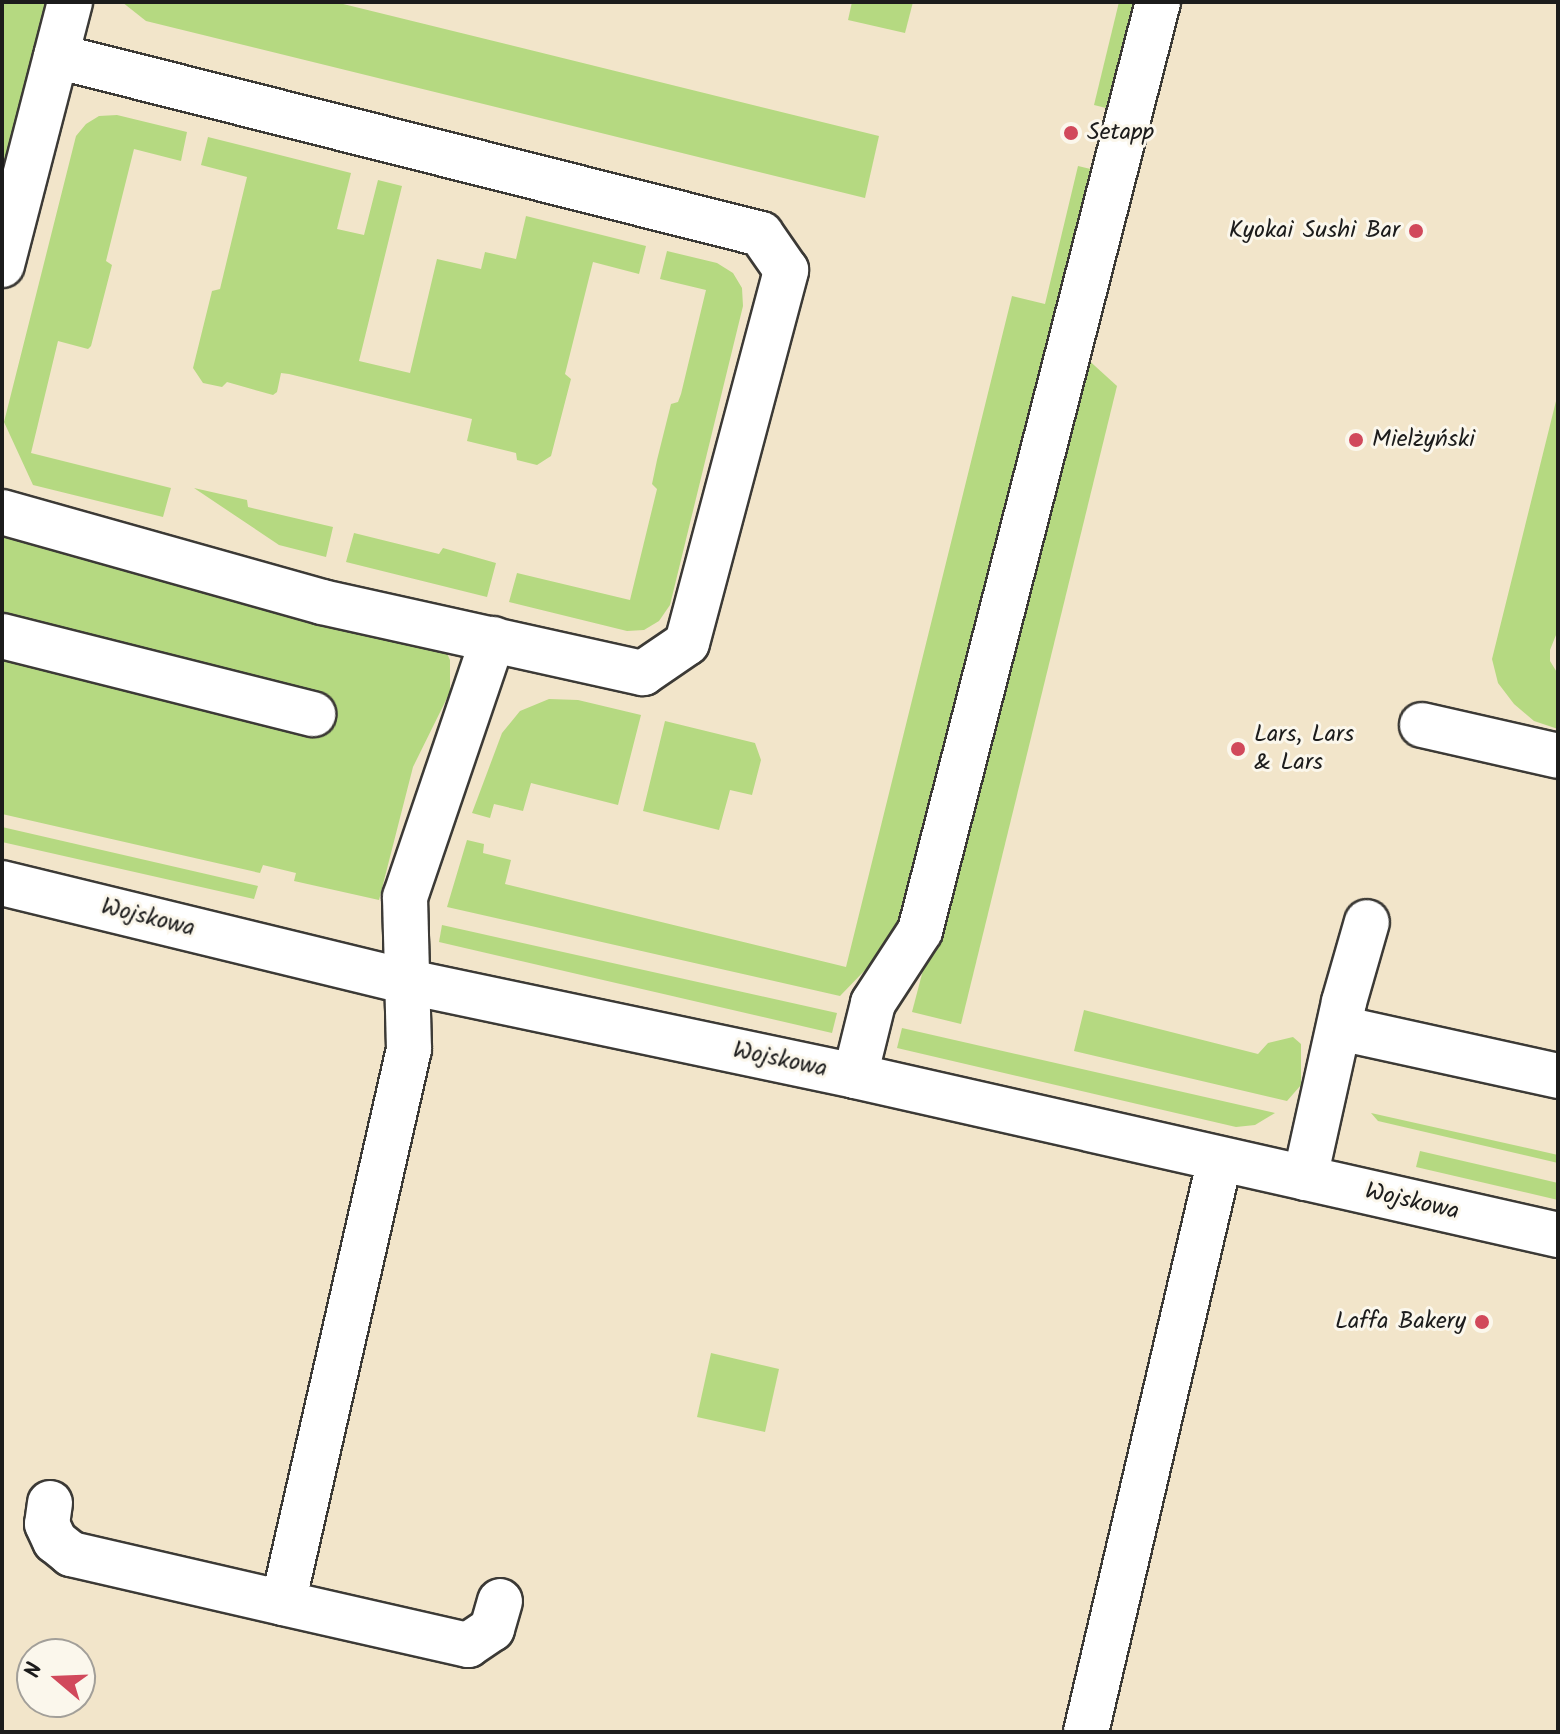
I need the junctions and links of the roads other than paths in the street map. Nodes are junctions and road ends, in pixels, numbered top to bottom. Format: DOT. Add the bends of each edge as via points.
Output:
graph roads {
  1 [pos="70,2"];
  2 [pos="1158,2"];
  3 [pos="56,56"];
  4 [pos="2,265"];
  5 [pos="2,512"];
  6 [pos="2,636"];
  7 [pos="493,639"];
  8 [pos="313,714"];
  9 [pos="1422,725"];
  10 [pos="1558,756"];
  11 [pos="2,883"];
  12 [pos="1367,922"];
  13 [pos="409,982"];
  14 [pos="1342,1015"];
  15 [pos="855,1076"];
  16 [pos="1558,1076"];
  17 [pos="1220,1159"];
  18 [pos="1305,1178"];
  19 [pos="1558,1235"];
  20 [pos="50,1503"];
  21 [pos="500,1601"];
  22 [pos="283,1603"];
  23 [pos="1086,1732"];
  1 -- 3 [label="street"];
  2 -- 15 [label="street" via="920,931 873,1003"];
  3 -- 4 [label="street"];
  3 -- 7 [label="street" via="761,234 786,270 687,643 643,673"];
  5 -- 7 [label="street" via="322,602"];
  6 -- 8 [label="street"];
  7 -- 13 [label="street" via="405,897"];
  9 -- 10 [label="street"];
  11 -- 13 [label="street, Wojskowa"];
  12 -- 14 [label="street"];
  13 -- 15 [label="street, Wojskowa"];
  13 -- 22 [label="street" via="409,1049"];
  14 -- 16 [label="street"];
  14 -- 18 [label="street"];
  15 -- 17 [label="street, Wojskowa"];
  17 -- 18 [label="street, Wojskowa"];
  17 -- 23 [label="street"];
  18 -- 19 [label="street, Wojskowa"];
  20 -- 22 [label="street" via="47,1524 55,1541 71,1554"];
  21 -- 22 [label="street" via="492,1629 468,1645"];
}
